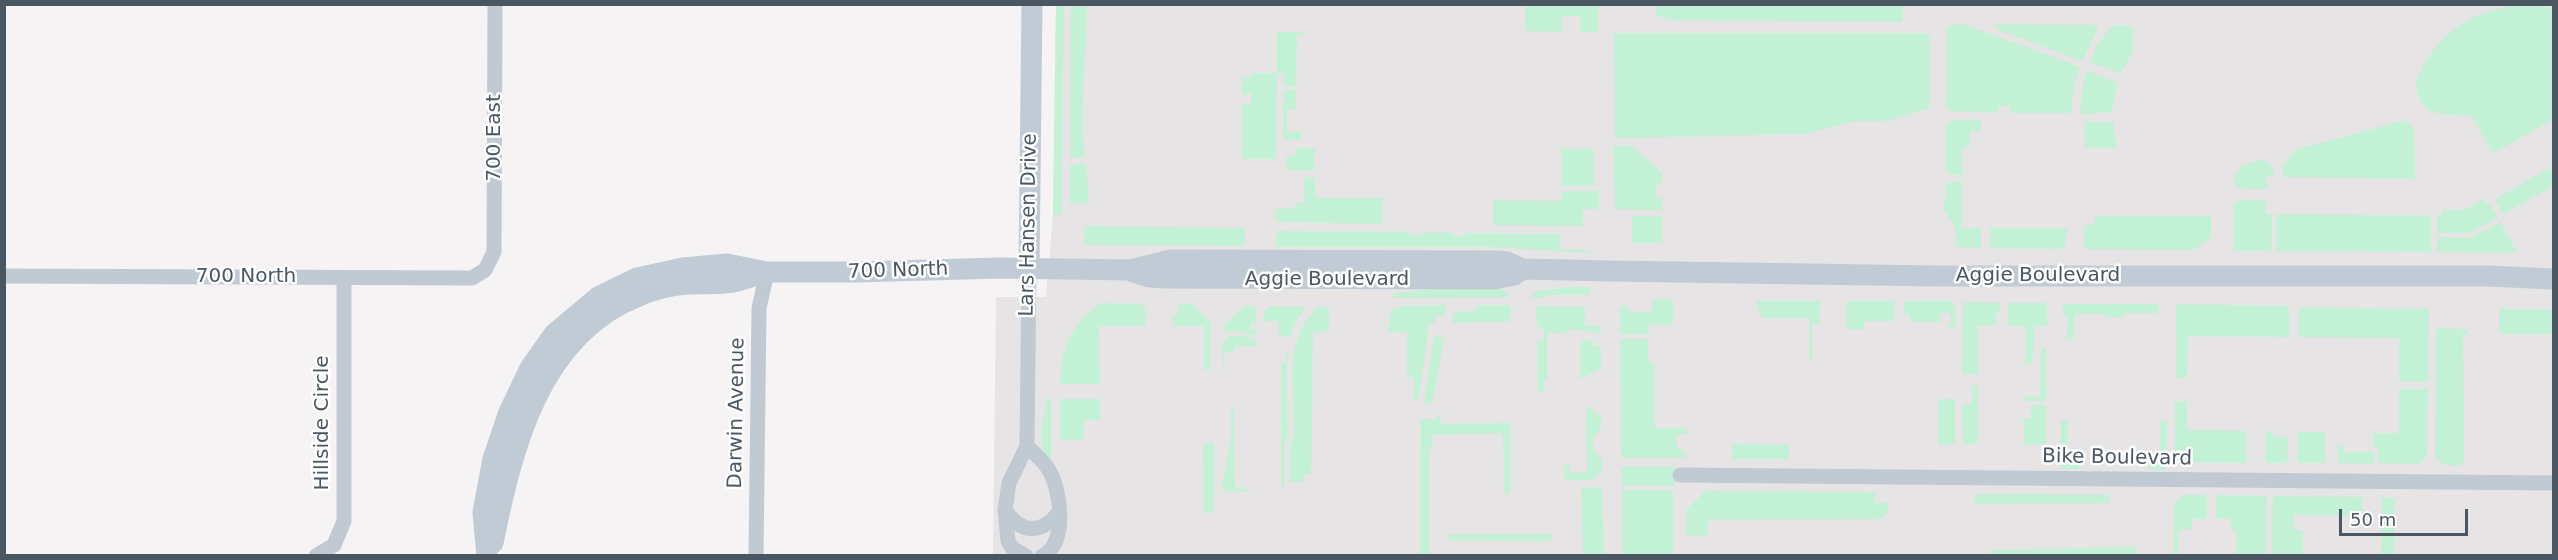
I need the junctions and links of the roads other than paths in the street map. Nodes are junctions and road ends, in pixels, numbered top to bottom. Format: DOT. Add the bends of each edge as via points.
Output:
graph roads {
  1 [pos="495,4"];
  2 [pos="1032,4"];
  3 [pos="1029,268"];
  4 [pos="485,270"];
  5 [pos="767,273"];
  6 [pos="4,276"];
  7 [pos="344,278"];
  8 [pos="2553,279"];
  9 [pos="1027,446"];
  10 [pos="1680,475"];
  11 [pos="2553,483"];
  12 [pos="1005,510"];
  13 [pos="1059,512"];
  14 [pos="316,555"];
  15 [pos="489,555"];
  16 [pos="756,555"];
  17 [pos="1026,555"];
  18 [pos="1042,555"];
  1 -- 4 [label="street, 700 East" via="494,252"];
  2 -- 3 [label="street, Lars Hansen Drive"];
  3 -- 5 [label="street, 700 North"];
  3 -- 8 [label="street, Aggie Boulevard" via="1130,270 1171,260 1264,259 1497,261 1523,269 1938,276 2235,274"];
  3 -- 9 [label="street, Lars Hansen Drive"];
  4 -- 7 [label="street, 700 North" via="472,279"];
  5 -- 15 [label="street, 700 North" via="731,283 683,284 639,295 561,340 510,463"];
  5 -- 16 [label="street, Darwin Avenue" via="759,308"];
  6 -- 7 [label="street, 700 North"];
  7 -- 14 [label="street, Hillside Circle" via="344,521 334,545"];
  9 -- 12 [label="street, Lars Hansen Drive" via="1009,483"];
  9 -- 13 [label="street" via="1047,467 1059,493"];
  10 -- 11 [label="street, Bike Boulevard"];
  12 -- 13 [label="street" via="1016,524 1033,529 1042,528"];
  12 -- 17 [label="street, Lars Hansen Drive" via="1008,541 1012,548"];
  13 -- 18 [label="street" via="1056,543"];
}
